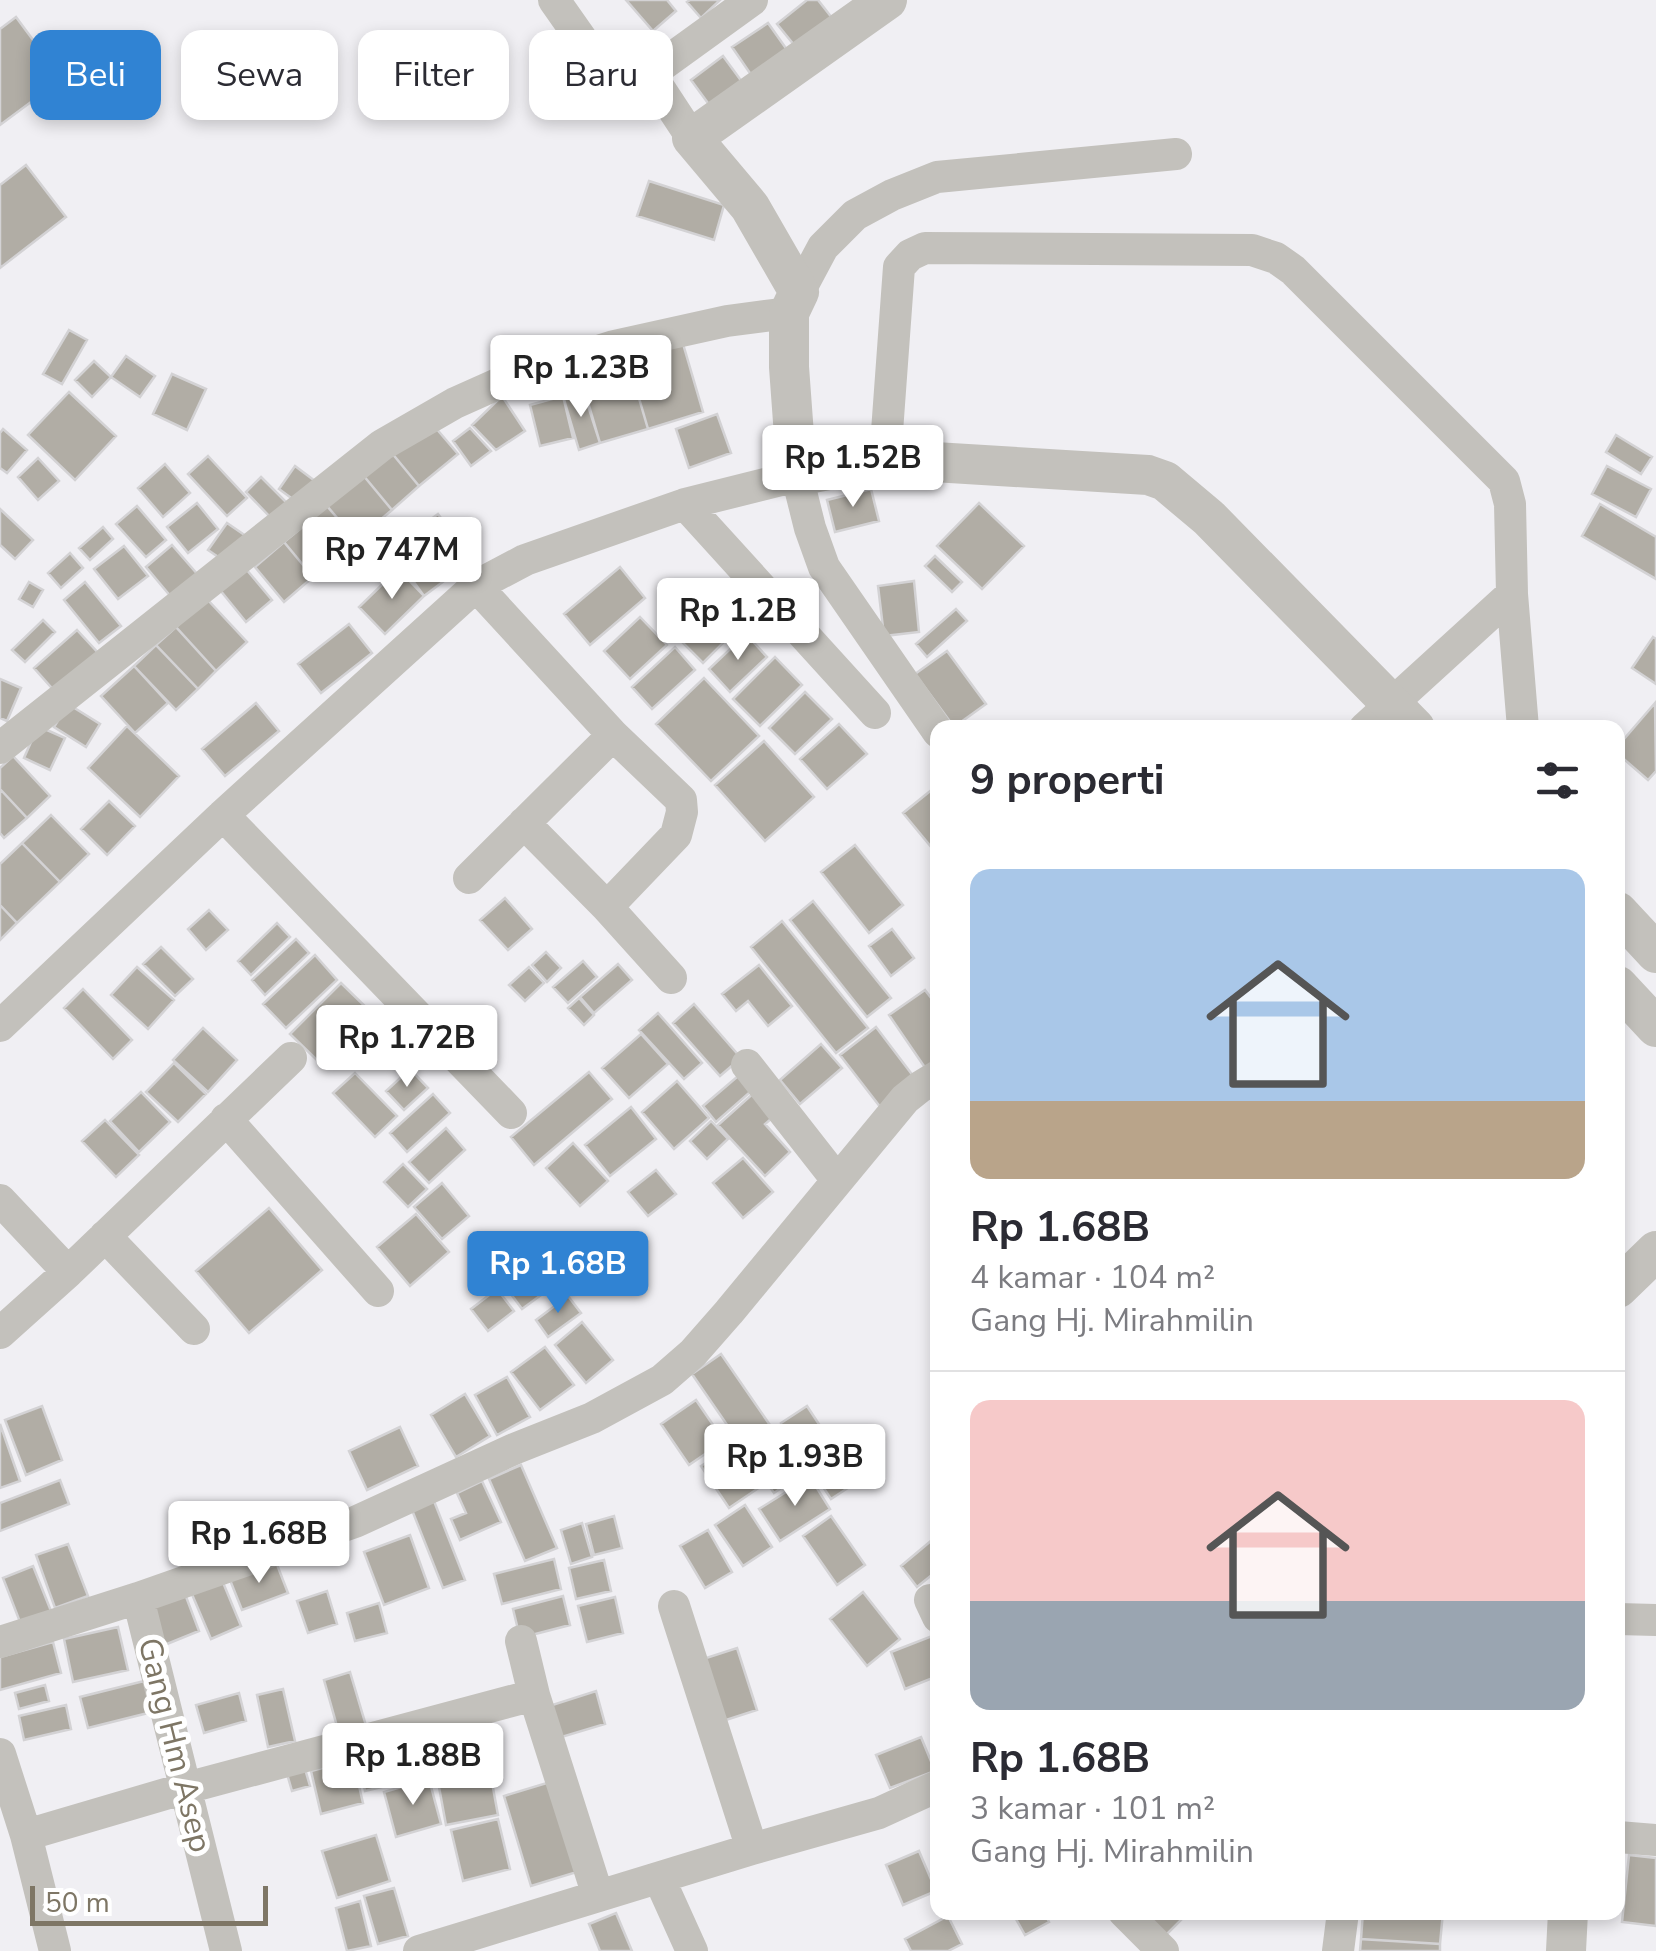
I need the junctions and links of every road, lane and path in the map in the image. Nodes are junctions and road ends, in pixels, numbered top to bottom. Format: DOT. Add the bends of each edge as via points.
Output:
graph roads {
  1 [pos="554,0"];
  2 [pos="752,0"];
  3 [pos="888,0"];
  4 [pos="575,30"];
  5 [pos="673,57"];
  6 [pos="673,109"];
  7 [pos="692,138"];
  8 [pos="1176,154"];
  9 [pos="790,290"];
  10 [pos="885,459"];
  11 [pos="797,476"];
  12 [pos="685,504"];
  13 [pos="476,586"];
  14 [pos="1512,594"];
  15 [pos="875,713"];
  16 [pos="930,720"];
  17 [pos="1390,720"];
  18 [pos="1522,720"];
  19 [pos="613,735"];
  20 [pos="0,748"];
  21 [pos="223,815"];
  22 [pos="524,822"];
  23 [pos="469,878"];
  24 [pos="607,908"];
  25 [pos="1625,920"];
  26 [pos="1656,953"];
  27 [pos="671,978"];
  28 [pos="1625,996"];
  29 [pos="1655,1024"];
  30 [pos="0,1026"];
  31 [pos="291,1058"];
  32 [pos="747,1065"];
  33 [pos="930,1082"];
  34 [pos="511,1113"];
  35 [pos="226,1119"];
  36 [pos="837,1180"];
  37 [pos="0,1200"];
  38 [pos="106,1236"];
  39 [pos="1656,1251"];
  40 [pos="68,1272"];
  41 [pos="1625,1281"];
  42 [pos="378,1291"];
  43 [pos="194,1329"];
  44 [pos="0,1333"];
  45 [pos="138,1598"];
  46 [pos="674,1606"];
  47 [pos="1625,1619"];
  48 [pos="1656,1620"];
  49 [pos="522,1641"];
  50 [pos="0,1642"];
  51 [pos="534,1694"];
  52 [pos="0,1754"];
  53 [pos="186,1788"];
  54 [pos="930,1790"];
  55 [pos="7,1802"];
  56 [pos="26,1835"];
  57 [pos="1625,1838"];
  58 [pos="1656,1840"];
  59 [pos="752,1849"];
  60 [pos="658,1878"];
  61 [pos="598,1896"];
  62 [pos="1132,1920"];
  63 [pos="1343,1920"];
  64 [pos="1568,1920"];
  65 [pos="55,1951"];
  66 [pos="226,1951"];
  67 [pos="419,1951"];
  68 [pos="692,1951"];
  69 [pos="1162,1951"];
  70 [pos="1338,1951"];
  71 [pos="1566,1951"];
  1 -- 4 [label="street"];
  2 -- 5 [label="street"];
  3 -- 7 [label="street"];
  6 -- 7 [label="street"];
  7 -- 9 [label="street" via="750,208"];
  8 -- 9 [label="street" via="937,177 855,215"];
  9 -- 11 [label="street"];
  9 -- 20 [label="street" via="727,321 614,346 502,382 382,445"];
  10 -- 11 [label="street"];
  10 -- 14 [label="street" via="899,267 910,254 926,248 1252,250 1293,270 1504,480"];
  10 -- 17 [label="street" via="1165,481 1209,518"];
  11 -- 12 [label="street"];
  11 -- 16 [label="street" via="824,568"];
  12 -- 13 [label="street" via="525,560"];
  12 -- 15 [label="street"];
  13 -- 19 [label="street"];
  13 -- 21 [label="street"];
  14 -- 17 [label="street"];
  14 -- 18 [label="street"];
  19 -- 22 [label="street"];
  19 -- 24 [label="street" via="681,800 682,812 676,835"];
  21 -- 30 [label="street"];
  21 -- 34 [label="street"];
  22 -- 23 [label="street"];
  22 -- 24 [label="street"];
  24 -- 27 [label="street"];
  25 -- 26 [label="street"];
  28 -- 29 [label="street"];
  31 -- 35 [label="street"];
  32 -- 36 [label="street"];
  33 -- 36 [label="street" via="905,1099"];
  35 -- 38 [label="street"];
  35 -- 42 [label="street"];
  36 -- 45 [label="street" via="729,1312 662,1380 592,1418 356,1522"];
  37 -- 40 [label="street"];
  38 -- 40 [label="street"];
  38 -- 43 [label="street"];
  39 -- 41 [label="street"];
  40 -- 44 [label="street"];
  45 -- 50 [label="street"];
  45 -- 53 [label="street, Gang Hm Asep"];
  46 -- 59 [label="street"];
  47 -- 48 [label="street"];
  49 -- 51 [label="street"];
  51 -- 53 [label="street"];
  51 -- 61 [label="street"];
  52 -- 55 [label="street"];
  53 -- 56 [label="street"];
  53 -- 66 [label="street, Gang Hm Asep"];
  54 -- 59 [label="street" via="879,1813"];
  55 -- 56 [label="street"];
  56 -- 65 [label="street"];
  57 -- 58 [label="street"];
  59 -- 60 [label="street"];
  60 -- 61 [label="street"];
  60 -- 68 [label="street"];
  61 -- 67 [label="street"];
  62 -- 69 [label="street"];
  63 -- 70 [label="street"];
  64 -- 71 [label="street"];
}
